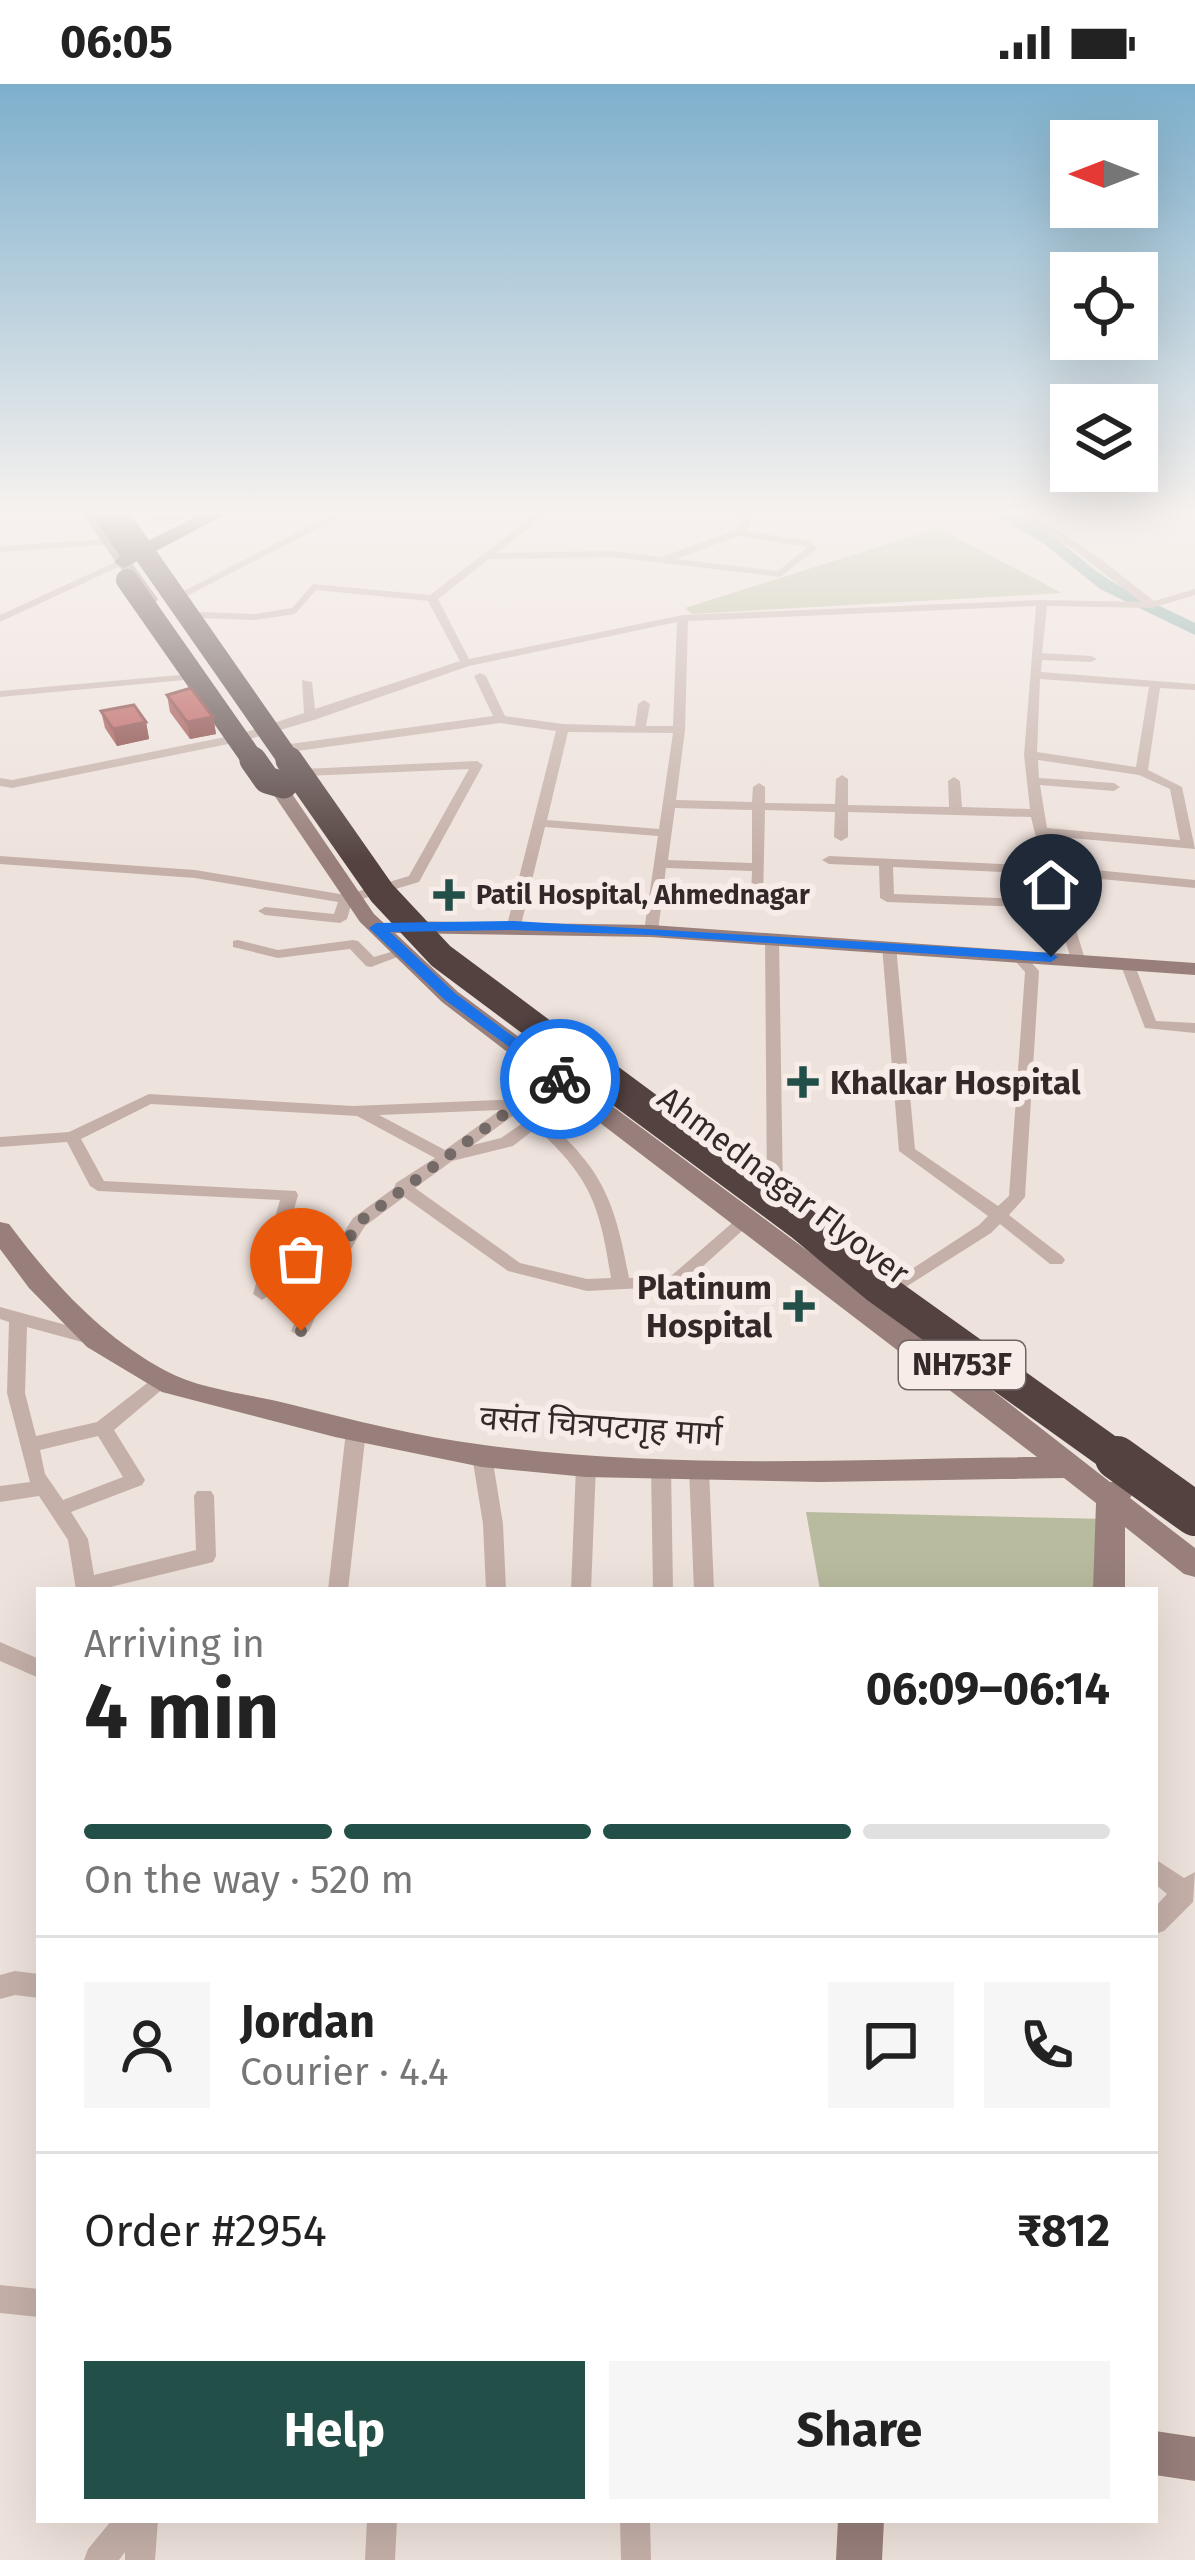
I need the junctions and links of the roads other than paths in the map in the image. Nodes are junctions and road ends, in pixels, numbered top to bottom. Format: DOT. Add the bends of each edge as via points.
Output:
graph roads {
  1 [pos="177,631"];
  2 [pos="180,631"];
  3 [pos="196,631"];
  4 [pos="209,631"];
  5 [pos="449,631"];
  6 [pos="622,631"];
  7 [pos="683,631"];
  8 [pos="1039,631"];
  9 [pos="1036,656"];
  10 [pos="466,663"];
  11 [pos="1035,675"];
  12 [pos="202,676"];
  13 [pos="480,676"];
  14 [pos="306,682"];
  15 [pos="1155,684"];
  16 [pos="1094,685"];
  17 [pos="1195,687"];
  18 [pos="0,694"];
  19 [pos="644,704"];
  20 [pos="310,717"];
  21 [pos="500,719"];
  22 [pos="563,728"];
  23 [pos="640,730"];
  24 [pos="679,730"];
  25 [pos="243,737"];
  26 [pos="284,738"];
  27 [pos="1030,754"];
  28 [pos="1142,772"];
  29 [pos="842,779"];
  30 [pos="298,780"];
  31 [pos="954,781"];
  32 [pos="1032,781"];
  33 [pos="0,782"];
  34 [pos="1114,787"];
  35 [pos="759,788"];
  36 [pos="668,804"];
  37 [pos="758,806"];
  38 [pos="842,808"];
  39 [pos="956,811"];
  40 [pos="1036,813"];
  41 [pos="539,823"];
  42 [pos="1042,832"];
  43 [pos="664,833"];
  44 [pos="842,837"];
  45 [pos="1191,844"];
  46 [pos="0,860"];
  47 [pos="829,860"];
  48 [pos="886,862"];
  49 [pos="660,864"];
  50 [pos="757,867"];
  51 [pos="1053,870"];
  52 [pos="1195,884"];
  53 [pos="386,890"];
  54 [pos="758,896"];
  55 [pos="1063,904"];
  56 [pos="265,911"];
  57 [pos="357,912"];
  58 [pos="416,921"];
  59 [pos="514,925"];
  60 [pos="651,931"];
  61 [pos="772,939"];
  62 [pos="238,944"];
  63 [pos="889,946"];
  64 [pos="401,953"];
  65 [pos="1016,954"];
  66 [pos="1078,959"];
  67 [pos="1127,964"];
  68 [pos="1195,969"];
  69 [pos="1195,1028"];
  70 [pos="578,1093"];
  71 [pos="518,1104"];
  72 [pos="358,1111"];
  73 [pos="537,1120"];
  74 [pos="72,1137"];
  75 [pos="0,1142"];
  76 [pos="446,1157"];
  77 [pos="402,1187"];
  78 [pos="776,1194"];
  79 [pos="999,1215"];
  80 [pos="746,1221"];
  81 [pos="0,1230"];
  82 [pos="1056,1260"];
  83 [pos="622,1284"];
  84 [pos="895,1286"];
  85 [pos="262,1294"];
  86 [pos="9,1315"];
  87 [pos="301,1331"];
  88 [pos="97,1340"];
  89 [pos="163,1382"];
  90 [pos="104,1428"];
  91 [pos="356,1431"];
  92 [pos="1113,1442"];
  93 [pos="29,1445"];
  94 [pos="482,1456"];
  95 [pos="586,1466"];
  96 [pos="661,1468"];
  97 [pos="1149,1468"];
  98 [pos="699,1469"];
  99 [pos="1071,1469"];
  100 [pos="44,1488"];
  101 [pos="0,1494"];
  102 [pos="204,1496"];
  103 [pos="1111,1497"];
  104 [pos="1195,1500"];
  105 [pos="58,1509"];
  106 [pos="1195,1514"];
  107 [pos="1195,1540"];
  108 [pos="1195,1565"];
  109 [pos="86,1587"];
  110 [pos="338,1587"];
  111 [pos="496,1587"];
  112 [pos="581,1587"];
  113 [pos="663,1587"];
  114 [pos="704,1587"];
  115 [pos="1108,1587"];
  116 [pos="0,1651"];
  117 [pos="36,1668"];
  118 [pos="1158,1872"];
  119 [pos="1189,1898"];
  120 [pos="1158,1921"];
  121 [pos="36,1986"];
  122 [pos="0,1987"];
  123 [pos="0,2299"];
  124 [pos="36,2303"];
  125 [pos="1158,2453"];
  126 [pos="1195,2459"];
  127 [pos="130,2523"];
  128 [pos="143,2523"];
  129 [pos="382,2523"];
  130 [pos="635,2523"];
  131 [pos="861,2523"];
  132 [pos="100,2560"];
  133 [pos="140,2560"];
  134 [pos="380,2560"];
  135 [pos="636,2560"];
  136 [pos="859,2560"];
  1 -- 12 [label="street"];
  2 -- 30 [label="highway, bridge" via="267,780"];
  3 -- 30 [label="highway" via="309,770"];
  4 -- 26 [label="street"];
  5 -- 10 [label="street"];
  6 -- 10 [label="street"];
  7 -- 24 [label="street"];
  8 -- 9 [label="street"];
  9 -- 11 [label="street"];
  9 -- 16 [label="street" via="1090,656"];
  10 -- 20 [label="street"];
  11 -- 16 [label="street"];
  11 -- 27 [label="street"];
  12 -- 18 [label="street"];
  12 -- 25 [label="street"];
  13 -- 21 [label="street"];
  14 -- 20 [label="street"];
  15 -- 16 [label="street"];
  15 -- 17 [label="street"];
  15 -- 28 [label="street"];
  19 -- 23 [label="street"];
  20 -- 26 [label="street"];
  21 -- 22 [label="street"];
  21 -- 26 [label="street"];
  22 -- 23 [label="street"];
  22 -- 41 [label="street"];
  23 -- 24 [label="street"];
  24 -- 36 [label="street"];
  25 -- 26 [label="street"];
  25 -- 33 [label="street"];
  25 -- 57 [label="street"];
  26 -- 30 [label="street"];
  27 -- 28 [label="street"];
  27 -- 32 [label="street"];
  28 -- 45 [label="street" via="1177,787"];
  29 -- 38 [label="street"];
  30 -- 53 [label="street"];
  30 -- 53 [label="street" via="477,765 414,879"];
  30 -- 106 [label="highway, Ahmednagar Flyover / NH753F, bridge" via="382,893 441,956 878,1287"];
  30 -- 107 [label="highway, Ahmednagar Flyover / NH753F" via="377,911 451,981"];
  31 -- 39 [label="street"];
  32 -- 34 [label="street"];
  32 -- 40 [label="street"];
  35 -- 37 [label="street"];
  36 -- 37 [label="street"];
  36 -- 43 [label="street"];
  37 -- 38 [label="street"];
  37 -- 50 [label="street"];
  38 -- 39 [label="street"];
  38 -- 44 [label="street"];
  39 -- 40 [label="street"];
  40 -- 42 [label="street"];
  41 -- 43 [label="street"];
  41 -- 59 [label="street"];
  42 -- 45 [label="street"];
  42 -- 51 [label="street"];
  43 -- 49 [label="street"];
  46 -- 57 [label="street" via="195,874"];
  47 -- 48 [label="street"];
  48 -- 51 [label="street"];
  48 -- 55 [label="street" via="887,898"];
  49 -- 50 [label="street"];
  49 -- 60 [label="street"];
  50 -- 54 [label="street"];
  51 -- 52 [label="street"];
  51 -- 55 [label="street"];
  53 -- 57 [label="street"];
  53 -- 58 [label="street"];
  55 -- 66 [label="street"];
  56 -- 57 [label="street"];
  57 -- 58 [label="street"];
  57 -- 64 [label="street"];
  58 -- 59 [label="street"];
  58 -- 78 [label="street" via="480,979"];
  59 -- 60 [label="street"];
  60 -- 61 [label="street"];
  61 -- 63 [label="street"];
  61 -- 78 [label="street"];
  62 -- 64 [label="street" via="278,954 353,944 371,963"];
  63 -- 65 [label="street"];
  63 -- 79 [label="street" via="907,1151"];
  64 -- 70 [label="street"];
  65 -- 66 [label="street"];
  65 -- 79 [label="street" via="1032,971 1017,1197"];
  66 -- 67 [label="street"];
  67 -- 68 [label="street"];
  67 -- 69 [label="street" via="1150,1024"];
  70 -- 71 [label="street"];
  70 -- 80 [label="street"];
  71 -- 72 [label="street"];
  71 -- 73 [label="street"];
  71 -- 76 [label="street"];
  72 -- 74 [label="street" via="148,1099"];
  72 -- 76 [label="street"];
  73 -- 76 [label="street" via="507,1142"];
  73 -- 83 [label="street" via="584,1161 610,1210"];
  74 -- 75 [label="street"];
  74 -- 85 [label="street" via="98,1186 290,1195"];
  76 -- 77 [label="street"];
  77 -- 83 [label="street" via="514,1267 587,1285"];
  77 -- 87 [label="street" via="359,1222"];
  78 -- 84 [label="street"];
  79 -- 82 [label="street"];
  79 -- 84 [label="street"];
  80 -- 83 [label="street" via="675,1282"];
  80 -- 99 [label="street"];
  81 -- 88 [label="street, वसंत चित्रपटगृह मार्ग"];
  84 -- 92 [label="street"];
  86 -- 88 [label="street"];
  86 -- 93 [label="street"];
  88 -- 89 [label="street, वसंत चित्रपटगृह मार्ग"];
  89 -- 90 [label="street"];
  89 -- 91 [label="street, वसंत चित्रपटगृह मार्ग"];
  90 -- 93 [label="street"];
  90 -- 105 [label="street" via="135,1480"];
  91 -- 94 [label="street, वसंत चित्रपटगृह मार्ग"];
  91 -- 110 [label="street"];
  92 -- 97 [label="street"];
  92 -- 99 [label="street"];
  93 -- 100 [label="street"];
  94 -- 95 [label="street, वसंत चित्रपटगृह मार्ग"];
  94 -- 111 [label="street"];
  95 -- 96 [label="street, वसंत चित्रपटगृह मार्ग"];
  95 -- 112 [label="street"];
  96 -- 98 [label="street, वसंत चित्रपटगृह मार्ग"];
  96 -- 113 [label="street"];
  97 -- 103 [label="street"];
  97 -- 104 [label="street"];
  98 -- 99 [label="street, वसंत चित्रपटगृह मार्ग"];
  98 -- 114 [label="street"];
  99 -- 103 [label="street"];
  100 -- 101 [label="street"];
  100 -- 105 [label="street"];
  102 -- 109 [label="street" via="206,1556"];
  103 -- 108 [label="street"];
  103 -- 115 [label="street"];
  105 -- 109 [label="street" via="78,1539"];
  116 -- 117 [label="street"];
  118 -- 119 [label="street"];
  119 -- 120 [label="street"];
  121 -- 122 [label="street"];
  123 -- 124 [label="street"];
  125 -- 126 [label="street"];
  127 -- 132 [label="street"];
  128 -- 133 [label="street"];
  129 -- 134 [label="street"];
  130 -- 135 [label="street"];
  131 -- 136 [label="street"];
}
